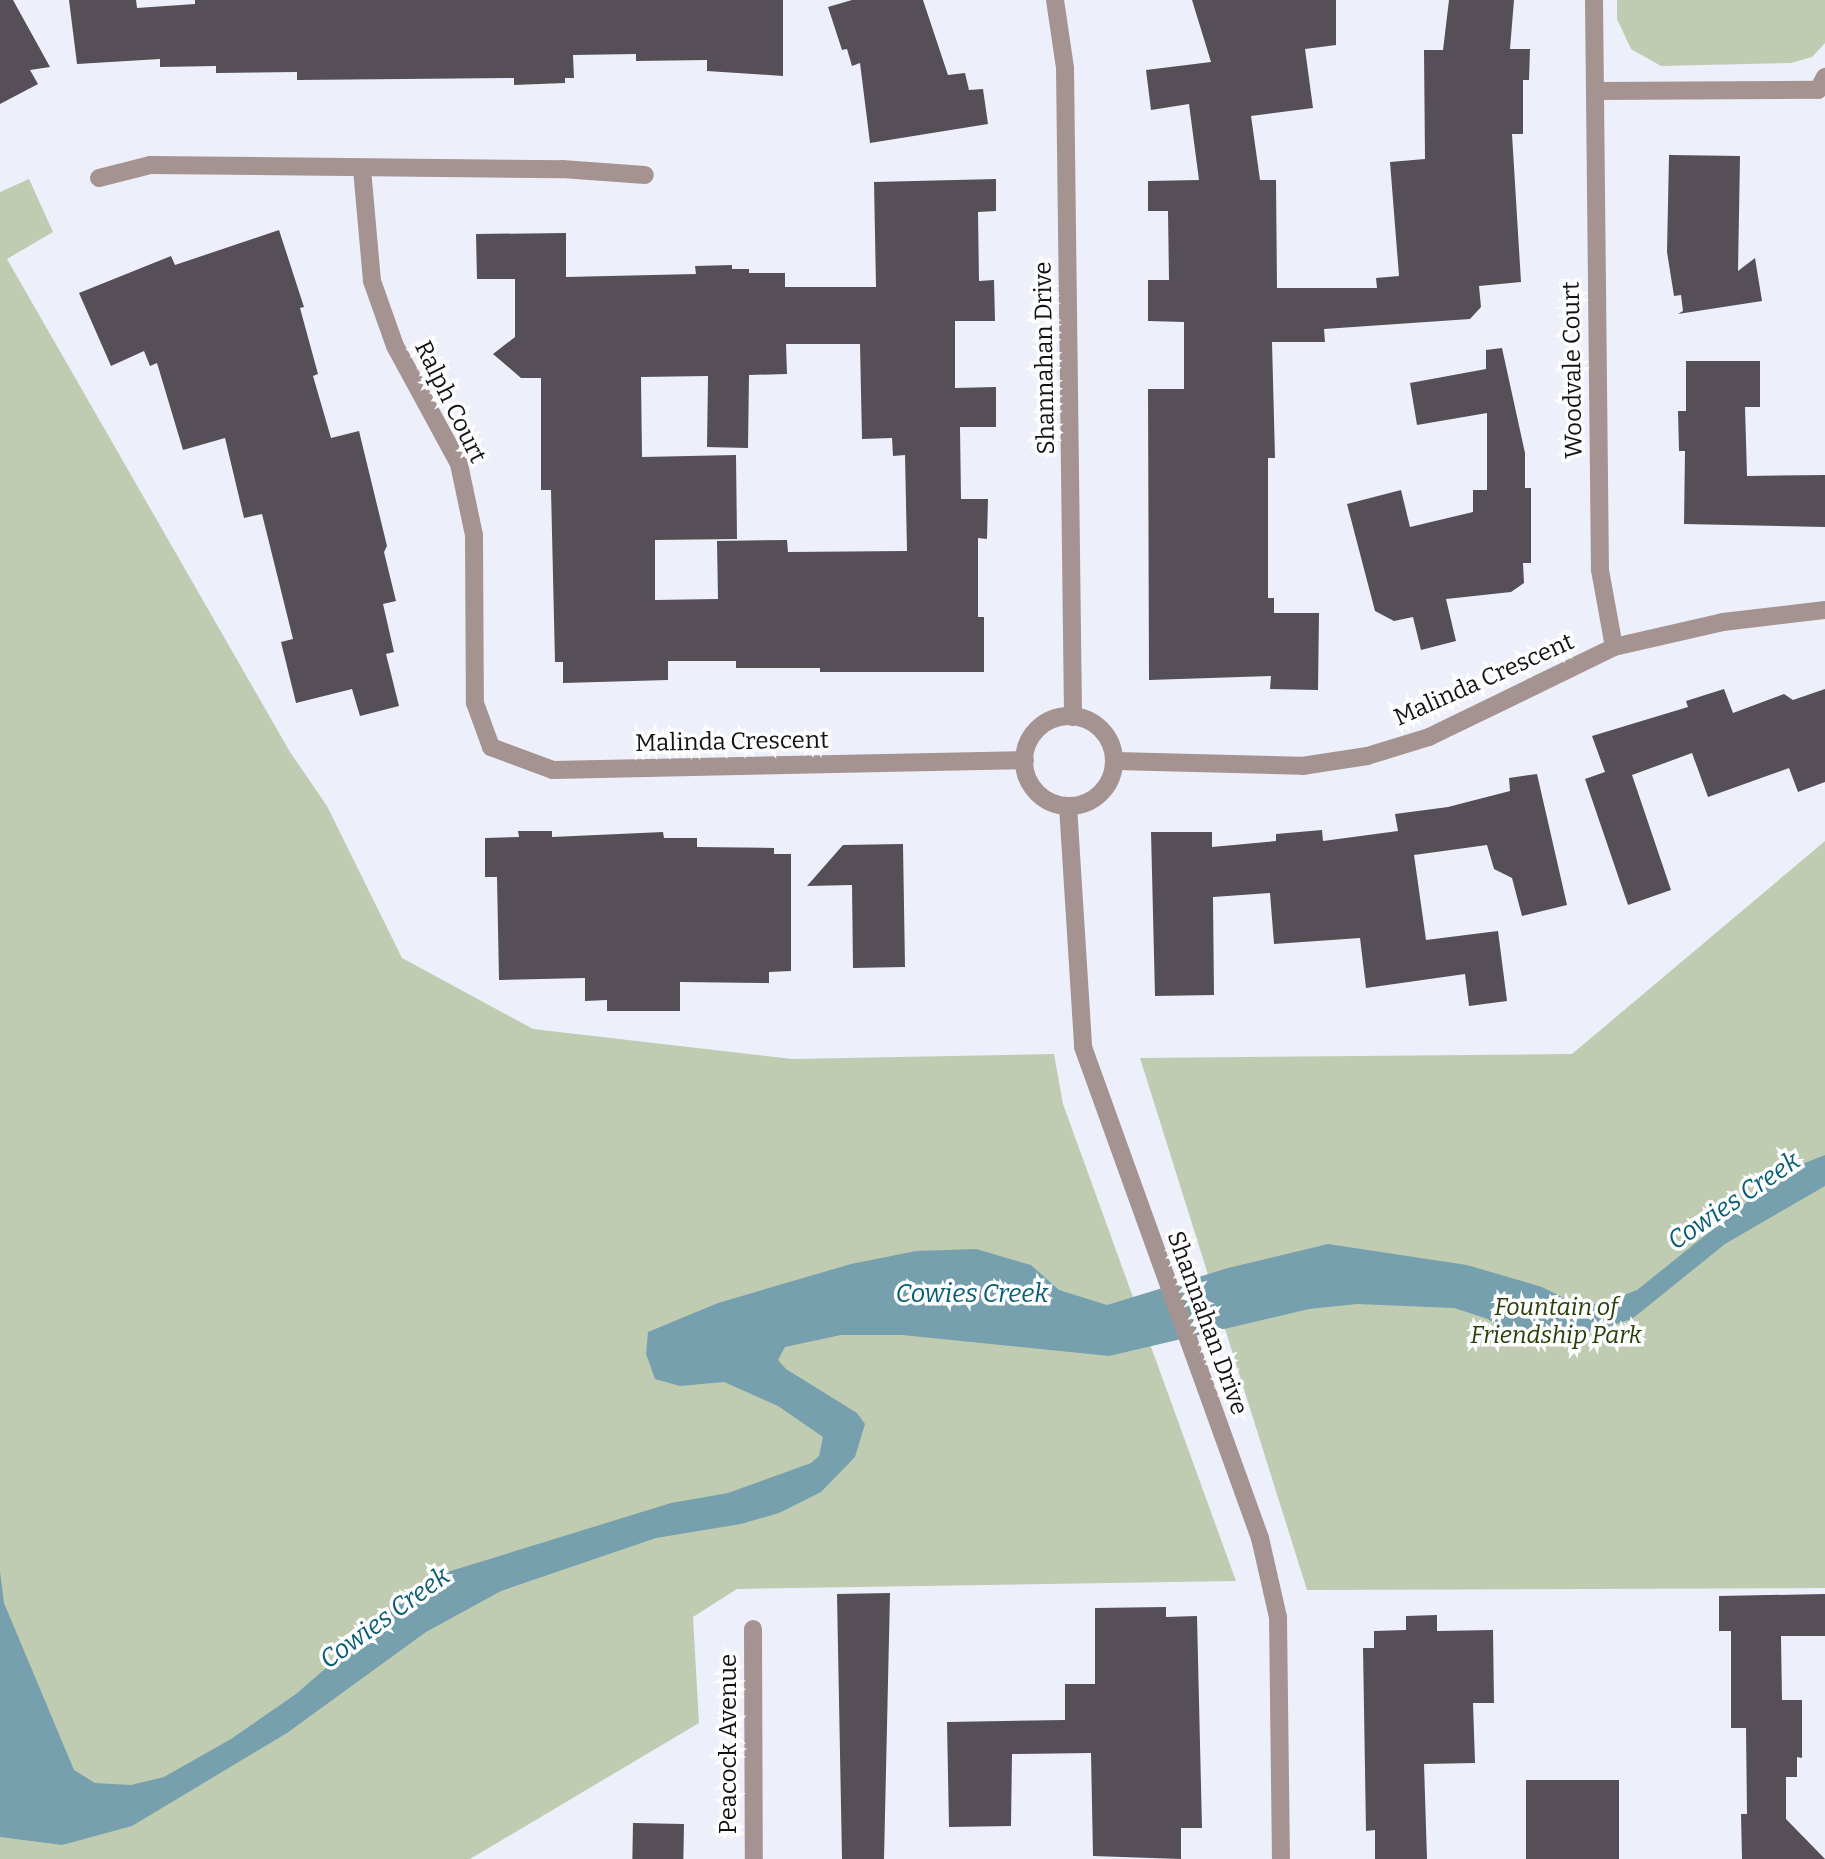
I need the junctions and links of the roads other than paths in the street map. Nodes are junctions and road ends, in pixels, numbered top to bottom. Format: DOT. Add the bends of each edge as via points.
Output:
graph roads {
  1 [pos="1055,0"];
  2 [pos="1594,0"];
  3 [pos="1825,77"];
  4 [pos="1595,91"];
  5 [pos="362,169"];
  6 [pos="645,175"];
  7 [pos="99,178"];
  8 [pos="1825,610"];
  9 [pos="1614,647"];
  10 [pos="475,703"];
  11 [pos="1073,717"];
  12 [pos="1025,760"];
  13 [pos="1116,761"];
  14 [pos="1068,806"];
  15 [pos="752,1629"];
  16 [pos="754,1859"];
  17 [pos="1281,1859"];
  1 -- 11 [label="street, Shannahan Drive" via="1066,68"];
  2 -- 4 [label="street, Woodvale Court"];
  3 -- 4 [label="street" via="1818,90"];
  4 -- 9 [label="street, Woodvale Court" via="1600,570"];
  5 -- 6 [label="street" via="562,169"];
  5 -- 7 [label="street" via="150,165"];
  5 -- 10 [label="street, Ralph Court" via="372,281 395,346 459,464 474,535"];
  8 -- 9 [label="street, Malinda Crescent" via="1723,622"];
  9 -- 13 [label="street, Malinda Crescent" via="1429,737 1367,756 1302,766"];
  10 -- 12 [label="street, Malinda Crescent" via="491,747 553,771"];
  11 -- 12 [label="street" via="1046,719 1028,737"];
  11 -- 13 [label="street" via="1096,724 1112,740"];
  12 -- 14 [label="street" via="1027,783 1043,800"];
  13 -- 14 [label="street" via="1110,785 1095,800"];
  14 -- 17 [label="street, Shannahan Drive" via="1083,1046 1260,1538 1279,1617"];
  15 -- 16 [label="street, Peacock Avenue"];
}
